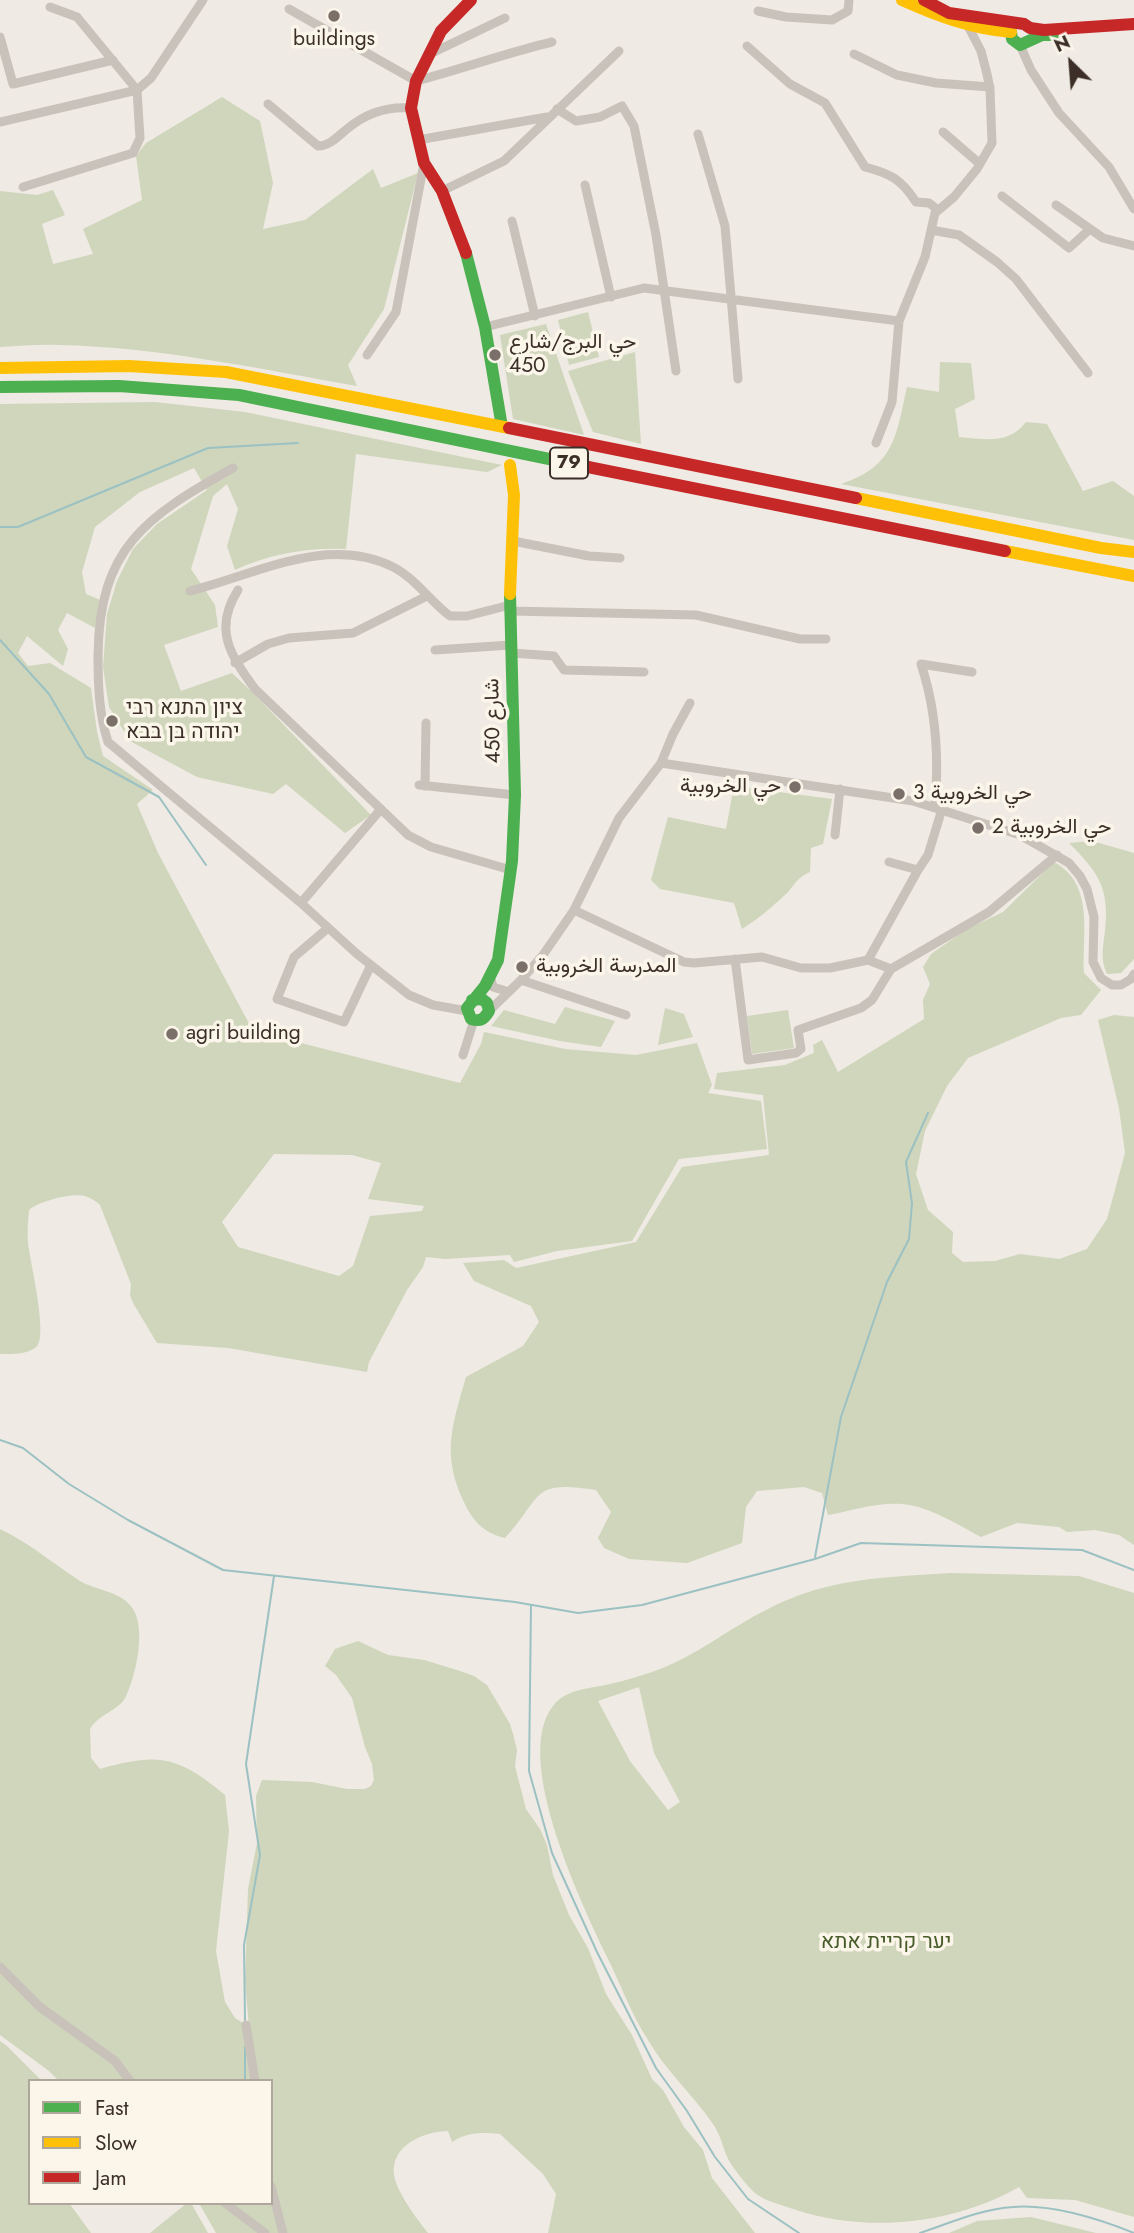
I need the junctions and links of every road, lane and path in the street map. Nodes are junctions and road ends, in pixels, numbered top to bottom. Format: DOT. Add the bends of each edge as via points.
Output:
graph roads {
  1 [pos="204,0"];
  2 [pos="471,0"];
  3 [pos="849,0"];
  4 [pos="902,0"];
  5 [pos="924,0"];
  6 [pos="50,7"];
  7 [pos="289,9"];
  8 [pos="758,11"];
  9 [pos="505,18"];
  10 [pos="1134,24"];
  11 [pos="968,26"];
  12 [pos="1134,33"];
  13 [pos="1022,34"];
  14 [pos="0,37"];
  15 [pos="552,42"];
  16 [pos="747,46"];
  17 [pos="619,51"];
  18 [pos="430,54"];
  19 [pos="854,54"];
  20 [pos="113,60"];
  21 [pos="416,81"];
  22 [pos="990,87"];
  23 [pos="137,90"];
  24 [pos="268,104"];
  25 [pos="411,108"];
  26 [pos="557,110"];
  27 [pos="548,117"];
  28 [pos="0,122"];
  29 [pos="943,132"];
  30 [pos="698,134"];
  31 [pos="418,140"];
  32 [pos="424,163"];
  33 [pos="980,164"];
  34 [pos="585,185"];
  35 [pos="23,187"];
  36 [pos="442,191"];
  37 [pos="1002,195"];
  38 [pos="1056,205"];
  39 [pos="1134,209"];
  40 [pos="938,210"];
  41 [pos="512,221"];
  42 [pos="1090,229"];
  43 [pos="931,230"];
  44 [pos="1134,246"];
  45 [pos="665,290"];
  46 [pos="611,297"];
  47 [pos="732,298"];
  48 [pos="535,316"];
  49 [pos="899,321"];
  50 [pos="485,327"];
  51 [pos="368,355"];
  52 [pos="0,368"];
  53 [pos="676,371"];
  54 [pos="1088,373"];
  55 [pos="738,379"];
  56 [pos="0,387"];
  57 [pos="501,421"];
  58 [pos="876,443"];
  59 [pos="510,465"];
  60 [pos="233,468"];
  61 [pos="513,541"];
  62 [pos="1134,552"];
  63 [pos="620,558"];
  64 [pos="1134,576"];
  65 [pos="238,590"];
  66 [pos="190,591"];
  67 [pos="426,596"];
  68 [pos="510,608"];
  69 [pos="827,639"];
  70 [pos="512,649"];
  71 [pos="435,650"];
  72 [pos="235,663"];
  73 [pos="644,672"];
  74 [pos="972,673"];
  75 [pos="690,704"];
  76 [pos="426,723"];
  77 [pos="661,763"];
  78 [pos="840,789"];
  79 [pos="515,795"];
  80 [pos="939,807"];
  81 [pos="381,809"];
  82 [pos="835,835"];
  83 [pos="1057,855"];
  84 [pos="889,862"];
  85 [pos="511,870"];
  86 [pos="918,870"];
  87 [pos="301,903"];
  88 [pos="574,910"];
  89 [pos="328,928"];
  90 [pos="735,960"];
  91 [pos="868,960"];
  92 [pos="371,965"];
  93 [pos="891,969"];
  94 [pos="1134,974"];
  95 [pos="491,976"];
  96 [pos="521,980"];
  97 [pos="510,989"];
  98 [pos="477,1009"];
  99 [pos="626,1015"];
  100 [pos="463,1055"];
  101 [pos="0,1967"];
  102 [pos="246,2025"];
  103 [pos="129,2079"];
  104 [pos="255,2079"];
  105 [pos="273,2194"];
  106 [pos="228,2205"];
  107 [pos="265,2233"];
  108 [pos="283,2233"];
  1 -- 23 [label="street" via="157,70"];
  2 -- 18 [label="main road" via="441,32"];
  3 -- 8 [label="street" via="848,11 832,20"];
  4 -- 11 [label="main road"];
  5 -- 13 [label="main road" via="949,13"];
  6 -- 20 [label="street" via="77,17"];
  7 -- 21 [label="street"];
  9 -- 18 [label="street"];
  10 -- 13 [label="main road"];
  11 -- 13 [label="main road"];
  11 -- 22 [label="street" via="981,51"];
  12 -- 13 [label="main road"];
  13 -- 39 [label="street" via="1031,70 1059,113 1109,167"];
  14 -- 20 [label="street" via="13,84"];
  15 -- 21 [label="street"];
  16 -- 40 [label="street" via="790,84 825,103 865,167 890,173 916,202 929,203"];
  17 -- 26 [label="street"];
  18 -- 21 [label="main road"];
  19 -- 22 [label="street" via="897,75"];
  20 -- 23 [label="street"];
  21 -- 25 [label="main road"];
  22 -- 33 [label="street" via="992,143"];
  23 -- 28 [label="street"];
  23 -- 35 [label="street" via="141,138 133,153"];
  24 -- 25 [label="street" via="318,146 329,144 364,117 392,107"];
  25 -- 31 [label="main road"];
  26 -- 27 [label="street"];
  26 -- 45 [label="street" via="576,121 600,117 622,106 634,126"];
  27 -- 31 [label="street"];
  27 -- 36 [label="street" via="504,161"];
  29 -- 33 [label="street"];
  30 -- 47 [label="street" via="725,226"];
  31 -- 32 [label="main road"];
  32 -- 36 [label="main road"];
  32 -- 51 [label="street" via="396,312"];
  33 -- 40 [label="street"];
  34 -- 46 [label="street"];
  36 -- 50 [label="main road"];
  37 -- 42 [label="street" via="1069,248"];
  38 -- 42 [label="street"];
  40 -- 43 [label="street"];
  41 -- 48 [label="street"];
  42 -- 44 [label="street" via="1103,238"];
  43 -- 49 [label="street"];
  43 -- 54 [label="street" via="959,234 1016,279"];
  45 -- 46 [label="street" via="644,288"];
  45 -- 47 [label="street"];
  45 -- 53 [label="street"];
  46 -- 48 [label="street"];
  47 -- 49 [label="street"];
  47 -- 55 [label="street"];
  48 -- 50 [label="street"];
  49 -- 58 [label="street" via="892,402"];
  50 -- 57 [label="main road"];
  52 -- 62 [label="main road, 79" via="119,364 258,377"];
  56 -- 64 [label="main road, 79" via="122,384 239,395"];
  59 -- 61 [label="main road, شارع 450"];
  60 -- 87 [label="street" via="143,528 113,569 99,622 100,711 108,742 115,749"];
  61 -- 63 [label="street"];
  61 -- 68 [label="main road, شارع 450"];
  65 -- 72 [label="street" via="228,606 225,624"];
  66 -- 67 [label="street" via="292,560 348,555 396,568"];
  67 -- 68 [label="street" via="450,617"];
  67 -- 72 [label="street" via="352,633 289,638"];
  68 -- 69 [label="street" via="696,615 800,639"];
  68 -- 70 [label="main road, شارع 450"];
  70 -- 71 [label="street"];
  70 -- 73 [label="street" via="554,656 564,670"];
  70 -- 79 [label="main road, شارع 450"];
  72 -- 81 [label="street" via="255,689"];
  74 -- 80 [label="street" via="921,664 932,701"];
  75 -- 77 [label="street"];
  76 -- 79 [label="street" via="422,786"];
  77 -- 78 [label="street"];
  77 -- 88 [label="street" via="619,818"];
  78 -- 80 [label="street"];
  78 -- 82 [label="street"];
  79 -- 85 [label="main road, شارع 450"];
  80 -- 83 [label="street" via="1020,835"];
  80 -- 86 [label="street" via="928,855"];
  81 -- 85 [label="street" via="408,835 431,847"];
  81 -- 87 [label="street"];
  83 -- 93 [label="street" via="989,912"];
  83 -- 94 [label="street" via="1069,863 1087,889 1094,917 1093,962 1101,978 1121,985"];
  84 -- 86 [label="street"];
  85 -- 95 [label="main road, شارع 450" via="502,947"];
  86 -- 91 [label="street"];
  87 -- 89 [label="street"];
  88 -- 90 [label="street" via="684,962"];
  88 -- 96 [label="street"];
  89 -- 92 [label="street"];
  89 -- 92 [label="street" via="294,957 277,999 344,1022"];
  90 -- 91 [label="street" via="762,957 801,968"];
  90 -- 93 [label="street" via="748,1060 796,1053 802,1049 798,1030 861,1008 872,1000"];
  91 -- 93 [label="street"];
  92 -- 98 [label="street" via="409,995 433,1005"];
  95 -- 97 [label="street" via="493,987"];
  95 -- 98 [label="main road, شارع 450"];
  96 -- 97 [label="street"];
  96 -- 99 [label="street"];
  97 -- 98 [label="street"];
  98 -- 100 [label="street"];
  101 -- 103 [label="street" via="40,2007 116,2062"];
  102 -- 104 [label="street"];
  105 -- 108 [label="street"];
  106 -- 107 [label="street"];
}
